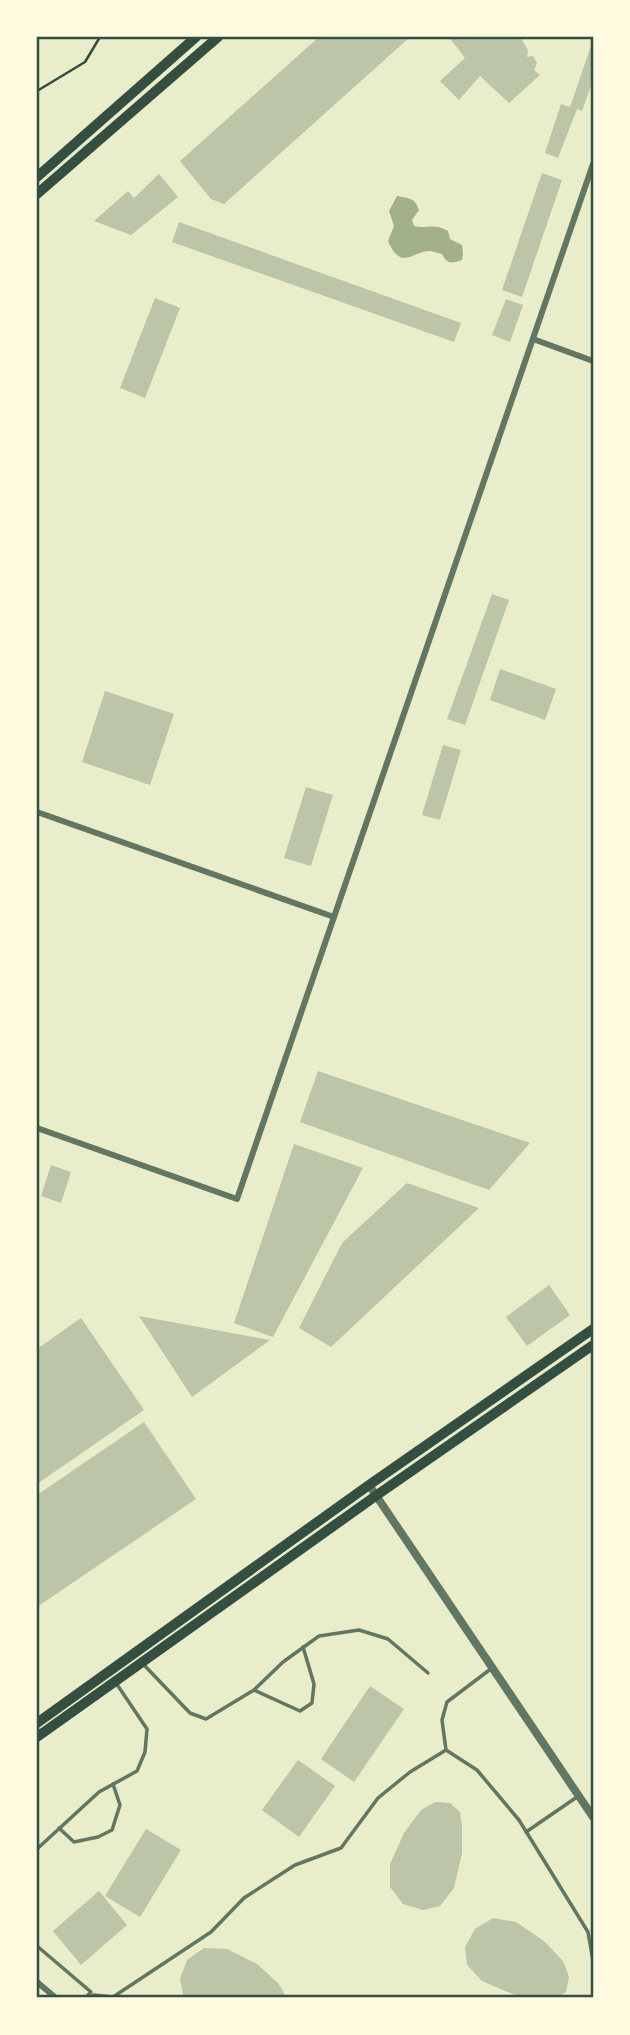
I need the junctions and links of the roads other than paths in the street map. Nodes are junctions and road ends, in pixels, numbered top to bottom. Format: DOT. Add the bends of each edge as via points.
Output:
graph roads {
  1 [pos="196,37"];
  2 [pos="218,37"];
  3 [pos="593,164"];
  4 [pos="37,177"];
  5 [pos="37,194"];
  6 [pos="533,339"];
  7 [pos="593,361"];
  8 [pos="37,812"];
  9 [pos="334,917"];
  10 [pos="37,1128"];
  11 [pos="593,1328"];
  12 [pos="593,1345"];
  13 [pos="369,1485"];
  14 [pos="377,1496"];
  15 [pos="303,1647"];
  16 [pos="141,1662"];
  17 [pos="493,1667"];
  18 [pos="428,1673"];
  19 [pos="115,1681"];
  20 [pos="254,1690"];
  21 [pos="37,1723"];
  22 [pos="37,1737"];
  23 [pos="446,1750"];
  24 [pos="113,1784"];
  25 [pos="579,1796"];
  26 [pos="593,1817"];
  27 [pos="59,1828"];
  28 [pos="526,1832"];
  29 [pos="37,1849"];
  30 [pos="37,1946"];
  31 [pos="593,1961"];
  32 [pos="37,1982"];
  33 [pos="56,1998"];
  34 [pos="87,1998"];
  35 [pos="113,1998"];
  1 -- 4 [label="main road"];
  2 -- 5 [label="main road"];
  3 -- 6 [label="street"];
  6 -- 7 [label="street"];
  6 -- 9 [label="street"];
  8 -- 9 [label="street"];
  9 -- 10 [label="street" via="237,1199"];
  11 -- 13 [label="main road"];
  12 -- 14 [label="main road"];
  13 -- 14 [label="street"];
  13 -- 21 [label="main road"];
  14 -- 16 [label="main road"];
  14 -- 17 [label="street"];
  15 -- 18 [label="lane" via="319,1636 359,1630 388,1639"];
  15 -- 20 [label="lane"];
  15 -- 20 [label="lane" via="314,1684 312,1703 300,1711"];
  16 -- 19 [label="main road"];
  16 -- 20 [label="lane" via="190,1713 206,1718"];
  17 -- 23 [label="lane" via="447,1702 442,1720"];
  17 -- 25 [label="street"];
  19 -- 22 [label="main road"];
  19 -- 24 [label="lane" via="147,1729 137,1772"];
  23 -- 28 [label="lane" via="477,1770"];
  23 -- 35 [label="lane" via="377,1798 341,1847 295,1865 244,1898 211,1932"];
  24 -- 27 [label="lane"];
  24 -- 27 [label="lane" via="120,1804 112,1830 74,1842"];
  25 -- 26 [label="street"];
  25 -- 28 [label="lane"];
  27 -- 29 [label="lane"];
  28 -- 31 [label="lane" via="588,1932"];
  30 -- 34 [label="lane" via="91,1992"];
  32 -- 33 [label="street"];
  34 -- 35 [label="lane"];
}
